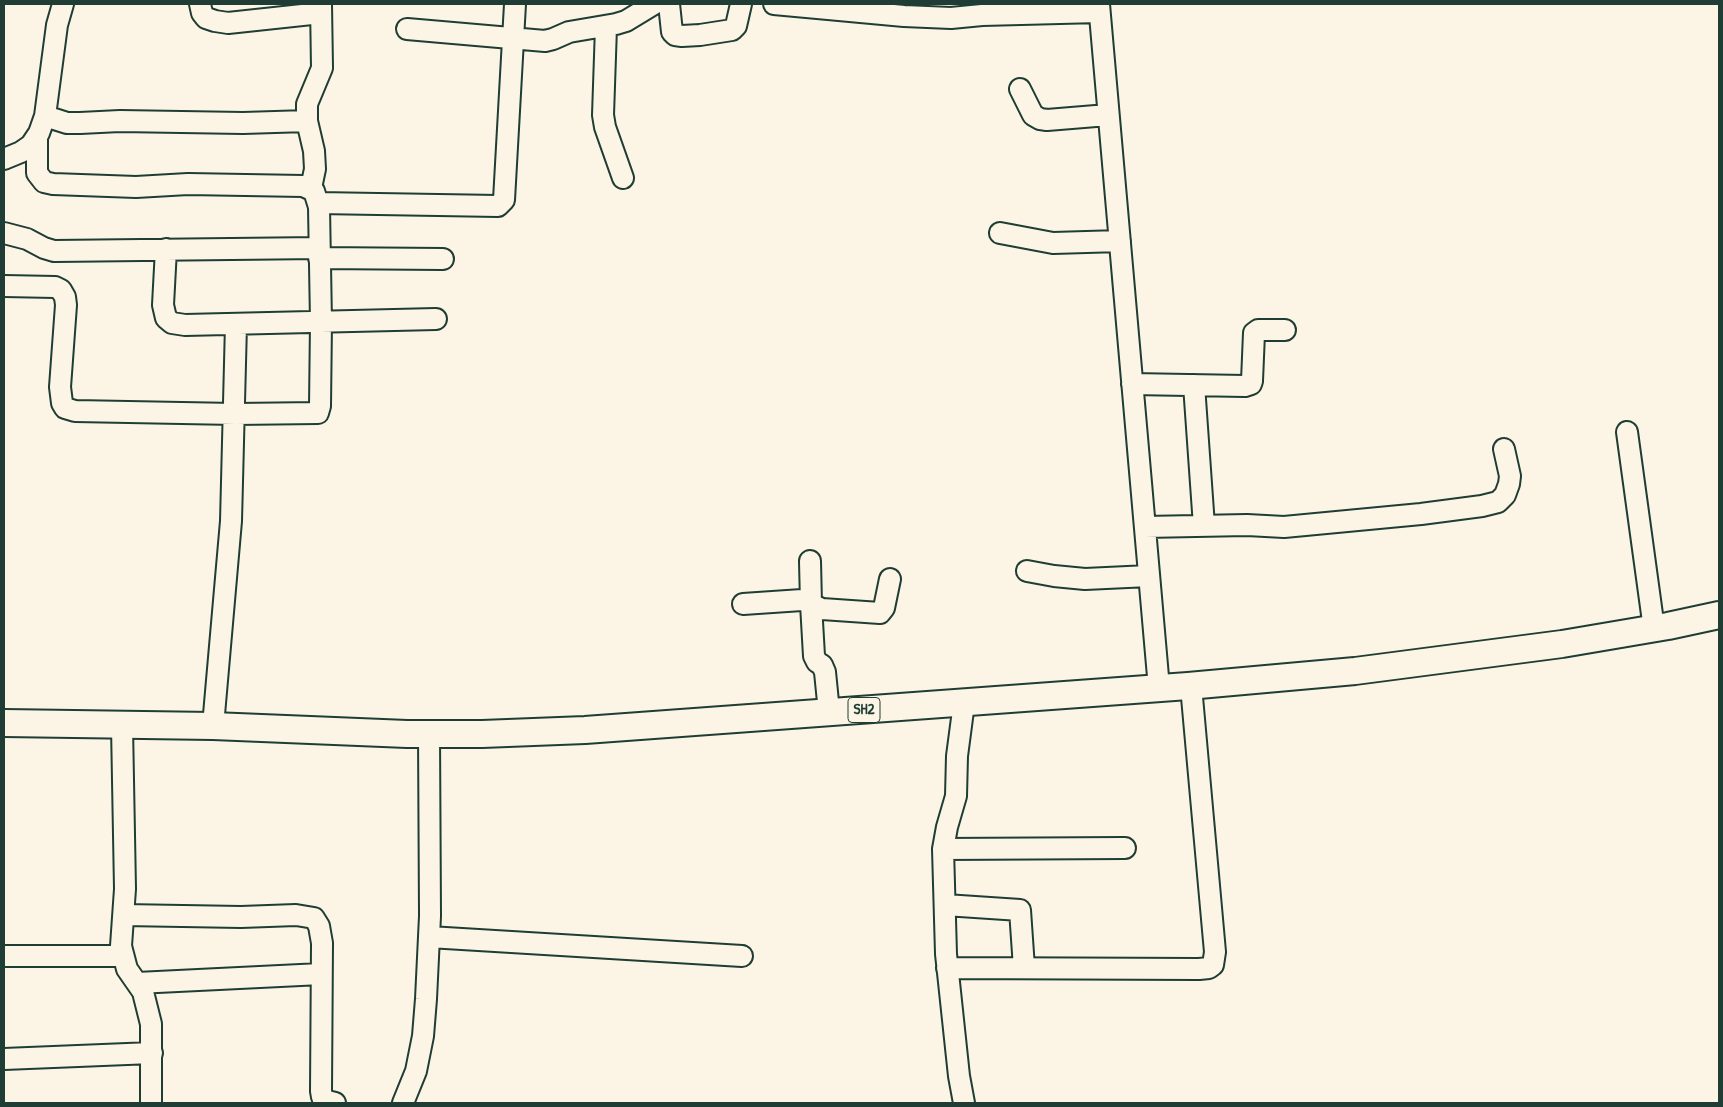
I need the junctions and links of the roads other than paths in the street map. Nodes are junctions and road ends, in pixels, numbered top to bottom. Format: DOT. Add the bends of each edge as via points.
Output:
graph roads {
  1 [pos="63,4"];
  2 [pos="200,4"];
  3 [pos="515,4"];
  4 [pos="654,4"];
  5 [pos="669,4"];
  6 [pos="741,4"];
  7 [pos="774,4"];
  8 [pos="321,8"];
  9 [pos="1099,8"];
  10 [pos="606,27"];
  11 [pos="407,28"];
  12 [pos="513,37"];
  13 [pos="1020,89"];
  14 [pos="1108,115"];
  15 [pos="45,116"];
  16 [pos="307,121"];
  17 [pos="36,139"];
  18 [pos="4,159"];
  19 [pos="623,178"];
  20 [pos="314,195"];
  21 [pos="4,233"];
  22 [pos="1000,233"];
  23 [pos="1120,241"];
  24 [pos="166,249"];
  25 [pos="319,253"];
  26 [pos="443,259"];
  27 [pos="4,286"];
  28 [pos="436,319"];
  29 [pos="321,322"];
  30 [pos="236,324"];
  31 [pos="1285,330"];
  32 [pos="1132,384"];
  33 [pos="1194,385"];
  34 [pos="235,414"];
  35 [pos="1627,432"];
  36 [pos="1504,449"];
  37 [pos="1204,526"];
  38 [pos="1145,527"];
  39 [pos="810,561"];
  40 [pos="1027,572"];
  41 [pos="1149,576"];
  42 [pos="890,579"];
  43 [pos="743,604"];
  44 [pos="810,604"];
  45 [pos="1719,614"];
  46 [pos="1654,629"];
  47 [pos="1190,686"];
  48 [pos="1159,688"];
  49 [pos="964,703"];
  50 [pos="830,712"];
  51 [pos="4,723"];
  52 [pos="122,726"];
  53 [pos="213,726"];
  54 [pos="429,734"];
  55 [pos="1125,848"];
  56 [pos="943,849"];
  57 [pos="945,905"];
  58 [pos="124,915"];
  59 [pos="429,937"];
  60 [pos="4,956"];
  61 [pos="122,956"];
  62 [pos="742,956"];
  63 [pos="947,968"];
  64 [pos="1024,968"];
  65 [pos="321,974"];
  66 [pos="137,983"];
  67 [pos="152,1053"];
  68 [pos="4,1059"];
  69 [pos="151,1103"];
  70 [pos="335,1103"];
  71 [pos="403,1103"];
  72 [pos="964,1103"];
  1 -- 15 [label="street" via="57,25"];
  2 -- 8 [label="street" via="206,18 228,23"];
  3 -- 12 [label="street"];
  4 -- 10 [label="street"];
  5 -- 6 [label="street" via="672,32 675,36 682,36 732,30"];
  7 -- 9 [label="street" via="952,18"];
  8 -- 16 [label="street" via="322,68 307,104"];
  9 -- 14 [label="street"];
  10 -- 12 [label="street" via="569,32 545,41"];
  10 -- 19 [label="street" via="603,115"];
  11 -- 12 [label="street"];
  12 -- 20 [label="street" via="504,200 498,206"];
  13 -- 14 [label="street" via="1033,115 1040,119"];
  14 -- 23 [label="street"];
  15 -- 16 [label="street" via="67,123 120,120"];
  15 -- 17 [label="street"];
  16 -- 20 [label="street" via="314,151"];
  17 -- 18 [label="street" via="21,152"];
  17 -- 20 [label="street" via="37,173 44,182 53,184 303,186"];
  20 -- 25 [label="street"];
  21 -- 24 [label="street" via="54,251"];
  22 -- 23 [label="street" via="1052,243"];
  23 -- 32 [label="street"];
  24 -- 25 [label="street"];
  24 -- 30 [label="street" via="163,304 166,318 172,323 185,325"];
  25 -- 26 [label="street"];
  25 -- 29 [label="street"];
  27 -- 34 [label="street" via="55,286 65,297 60,387 65,408"];
  28 -- 29 [label="street"];
  29 -- 30 [label="street"];
  29 -- 34 [label="street" via="318,413"];
  30 -- 34 [label="street"];
  31 -- 33 [label="street" via="1258,330 1254,333 1251,384"];
  32 -- 33 [label="street"];
  32 -- 38 [label="street"];
  33 -- 37 [label="street"];
  34 -- 53 [label="street" via="231,531"];
  35 -- 46 [label="street"];
  36 -- 37 [label="street" via="1510,476 1505,495 1498,502 1421,514 1284,527"];
  37 -- 38 [label="street"];
  38 -- 41 [label="street"];
  39 -- 44 [label="street"];
  40 -- 41 [label="street" via="1085,579"];
  41 -- 48 [label="street"];
  42 -- 44 [label="street" via="884,608 880,612 822,609"];
  43 -- 44 [label="street" via="802,600"];
  44 -- 50 [label="street" via="814,656 825,672"];
  45 -- 46 [label="main road, SH2"];
  46 -- 47 [label="main road, SH2" via="1392,666"];
  47 -- 48 [label="main road, SH2"];
  47 -- 64 [label="street" via="1215,952 1213,965 1199,969"];
  48 -- 49 [label="main road, SH2"];
  49 -- 50 [label="main road, SH2"];
  49 -- 56 [label="street" via="956,796"];
  50 -- 54 [label="main road, SH2" via="585,730"];
  51 -- 52 [label="main road, SH2"];
  52 -- 53 [label="main road, SH2"];
  52 -- 58 [label="street"];
  53 -- 54 [label="main road, SH2"];
  54 -- 59 [label="street"];
  55 -- 56 [label="street"];
  56 -- 57 [label="street"];
  57 -- 63 [label="street"];
  57 -- 64 [label="street" via="1020,910"];
  58 -- 61 [label="street"];
  58 -- 65 [label="street" via="308,916 314,918 321,934"];
  59 -- 62 [label="street"];
  59 -- 71 [label="street" via="423,1036 416,1071"];
  60 -- 61 [label="street"];
  61 -- 66 [label="street"];
  63 -- 64 [label="street"];
  63 -- 72 [label="street"];
  65 -- 66 [label="street"];
  65 -- 70 [label="street" via="320,1090 322,1097"];
  66 -- 67 [label="street" via="143,992 151,1024"];
  67 -- 68 [label="street"];
  67 -- 69 [label="street"];
}
